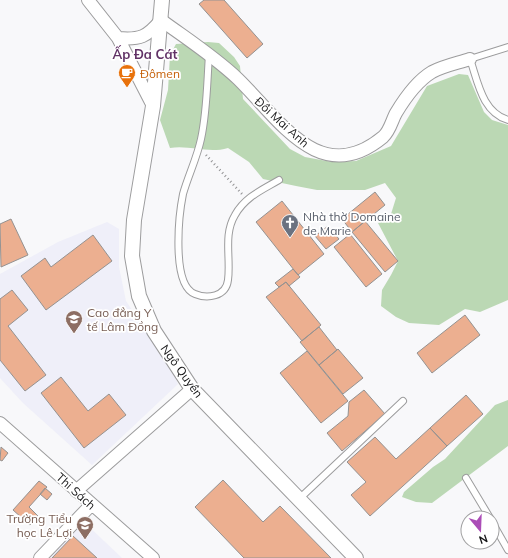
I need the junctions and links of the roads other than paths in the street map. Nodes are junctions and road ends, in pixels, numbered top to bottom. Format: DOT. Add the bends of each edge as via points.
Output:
graph roads {
  1 [pos="88,0"];
  2 [pos="162,0"];
  3 [pos="160,20"];
  4 [pos="118,38"];
  5 [pos="508,47"];
  6 [pos="209,55"];
  7 [pos="470,59"];
  8 [pos="152,106"];
  9 [pos="508,120"];
  10 [pos="279,180"];
  11 [pos="192,389"];
  12 [pos="403,401"];
  13 [pos="0,423"];
  14 [pos="466,478"];
  15 [pos="76,491"];
  16 [pos="298,500"];
  17 [pos="91,505"];
  18 [pos="485,510"];
  19 [pos="500,536"];
  20 [pos="508,550"];
  21 [pos="40,558"];
  22 [pos="153,558"];
  23 [pos="356,558"];
  1 -- 4 [label="street"];
  2 -- 3 [label="street, Ngô Quyền"];
  3 -- 4 [label="street" via="152,31 141,37"];
  3 -- 6 [label="street, Đồi Mai Anh"];
  3 -- 8 [label="street, Ngô Quyền"];
  4 -- 8 [label="street"];
  5 -- 7 [label="lane, Đồi Mai Anh"];
  6 -- 7 [label="street, Đồi Mai Anh" via="238,79 262,106 306,147 325,155 352,154 370,146 385,135 416,85 433,72"];
  6 -- 10 [label="lane" via="201,139 183,195 178,238 180,266 184,283 190,293 204,298 213,297 221,292 228,282 229,230 234,215 246,199"];
  7 -- 9 [label="lane" via="488,108 500,118"];
  8 -- 11 [label="street, Ngô Quyền" via="134,220 134,276 139,296 154,331"];
  11 -- 15 [label="street"];
  11 -- 16 [label="street, Ngô Quyền"];
  12 -- 16 [label="lane"];
  13 -- 15 [label="street, Thi Sách"];
  14 -- 18 [label="lane"];
  15 -- 17 [label="street, Thi Sách"];
  16 -- 23 [label="street, Ngô Quyền"];
  17 -- 21 [label="street"];
  17 -- 22 [label="street, Thi Sách"];
  19 -- 20 [label="lane"];
}
